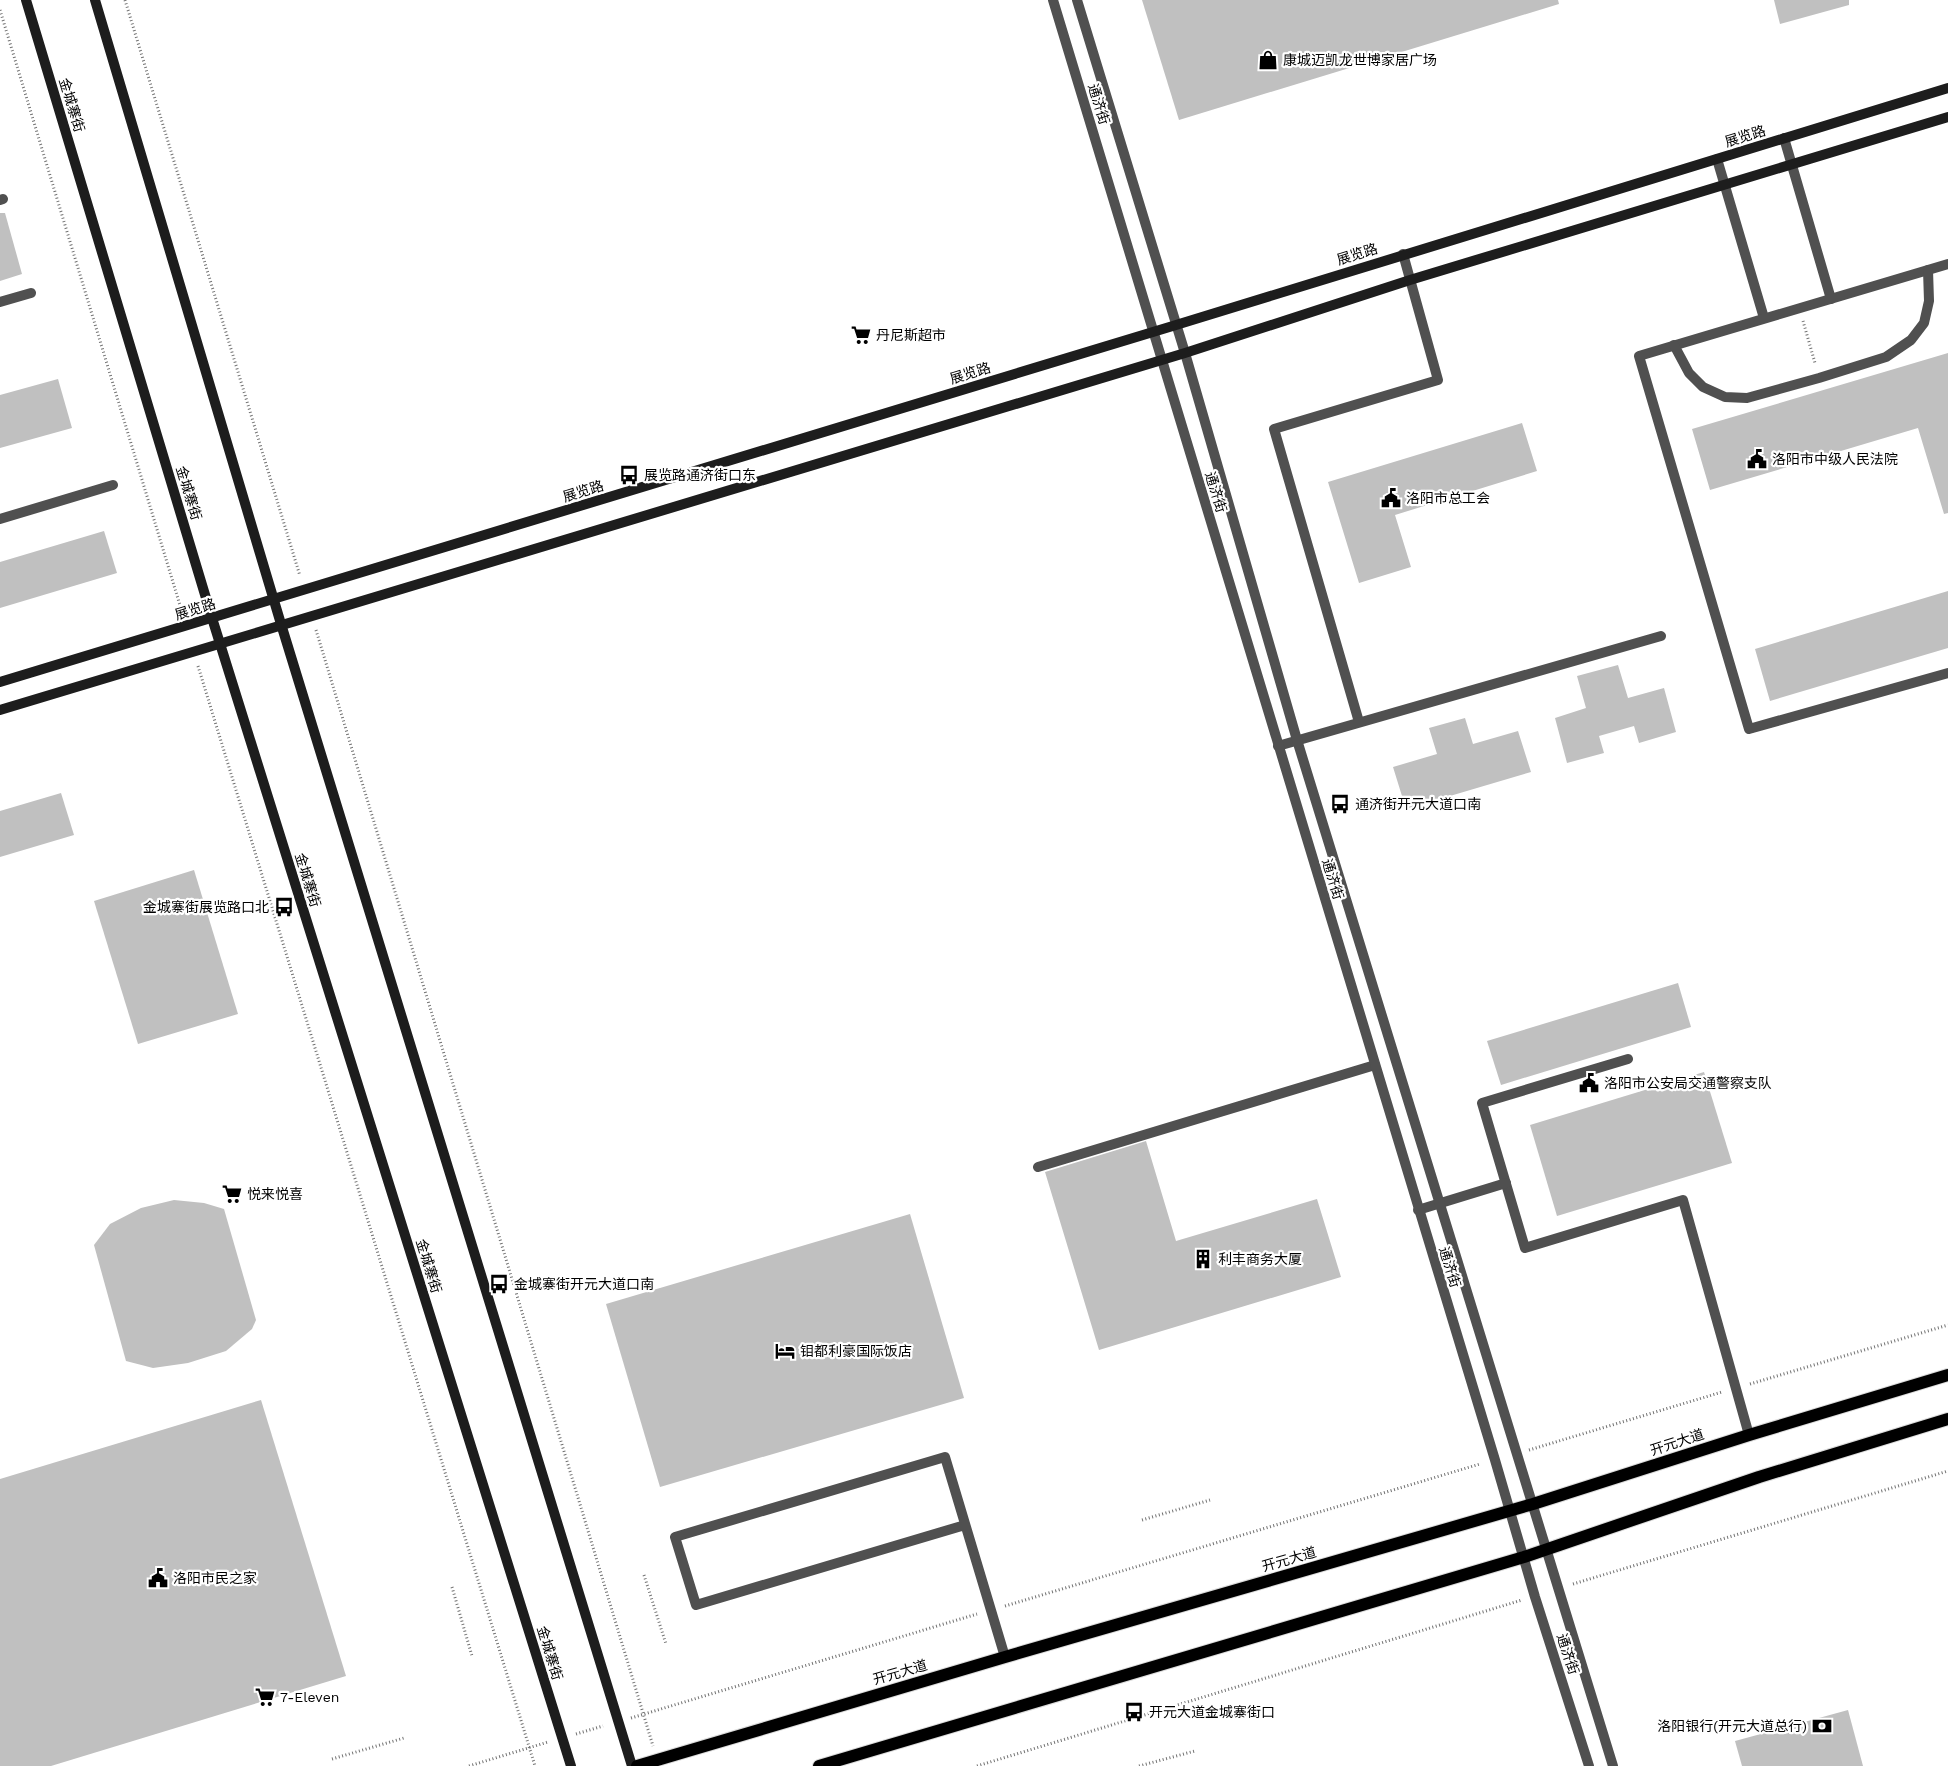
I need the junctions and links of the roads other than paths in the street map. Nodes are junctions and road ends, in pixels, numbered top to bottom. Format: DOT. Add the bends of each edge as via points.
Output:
graph roads {
  1 [pos="26,0"];
  2 [pos="95,0"];
  3 [pos="1053,0"];
  4 [pos="1076,0"];
  5 [pos="1948,88"];
  6 [pos="1948,117"];
  7 [pos="1784,138"];
  8 [pos="1717,159"];
  9 [pos="1792,164"];
  10 [pos="1724,184"];
  11 [pos="1403,254"];
  12 [pos="1948,264"];
  13 [pos="1928,270"];
  14 [pos="1410,280"];
  15 [pos="31,293"];
  16 [pos="1831,298"];
  17 [pos="0,302"];
  18 [pos="1764,318"];
  19 [pos="1176,325"];
  20 [pos="1154,332"];
  21 [pos="1674,345"];
  22 [pos="1185,353"];
  23 [pos="1162,359"];
  24 [pos="112,485"];
  25 [pos="0,519"];
  26 [pos="274,600"];
  27 [pos="212,618"];
  28 [pos="281,624"];
  29 [pos="1660,636"];
  30 [pos="220,642"];
  31 [pos="1948,673"];
  32 [pos="0,682"];
  33 [pos="0,710"];
  34 [pos="1359,722"];
  35 [pos="1297,740"];
  36 [pos="1278,746"];
  37 [pos="1628,1059"];
  38 [pos="1375,1065"];
  39 [pos="1038,1167"];
  40 [pos="1506,1183"];
  41 [pos="1439,1203"];
  42 [pos="1418,1210"];
  43 [pos="1948,1375"];
  44 [pos="1948,1419"];
  45 [pos="1749,1435"];
  46 [pos="1533,1504"];
  47 [pos="1510,1510"];
  48 [pos="965,1525"];
  49 [pos="1547,1550"];
  50 [pos="1524,1557"];
  51 [pos="1005,1657"];
  52 [pos="571,1766"];
  53 [pos="632,1766"];
  54 [pos="637,1766"];
  55 [pos="819,1766"];
  56 [pos="1589,1766"];
  57 [pos="1613,1766"];
  1 -- 27 [label="street, 金城寨街"];
  2 -- 26 [label="street"];
  3 -- 20 [label="street, 通济街"];
  4 -- 19 [label="street, 通济街"];
  5 -- 7 [label="street, 展览路"];
  6 -- 9 [label="street"];
  7 -- 8 [label="street, 展览路"];
  7 -- 9 [label="street"];
  8 -- 10 [label="street"];
  8 -- 11 [label="street, 展览路"];
  9 -- 10 [label="street"];
  9 -- 16 [label="street"];
  10 -- 14 [label="street"];
  10 -- 18 [label="street"];
  11 -- 14 [label="street"];
  11 -- 19 [label="street, 展览路"];
  12 -- 13 [label="street"];
  13 -- 16 [label="street"];
  13 -- 21 [label="street" via="1929,301 1924,323 1911,340 1886,357 1820,378 1747,398 1725,397 1703,387 1689,373"];
  14 -- 22 [label="street"];
  14 -- 34 [label="street" via="1438,380 1274,430"];
  15 -- 17 [label="street"];
  16 -- 18 [label="street"];
  18 -- 21 [label="street"];
  19 -- 20 [label="street, 展览路"];
  19 -- 22 [label="street, 通济街"];
  20 -- 23 [label="street, 通济街"];
  20 -- 26 [label="street, 展览路"];
  21 -- 31 [label="street" via="1638,356 1749,729"];
  22 -- 23 [label="street"];
  22 -- 35 [label="street, 通济街"];
  23 -- 28 [label="street"];
  23 -- 36 [label="street, 通济街"];
  24 -- 25 [label="street"];
  26 -- 27 [label="street, 展览路"];
  26 -- 28 [label="street"];
  27 -- 30 [label="street, 金城寨街"];
  27 -- 32 [label="street, 展览路"];
  28 -- 30 [label="street"];
  28 -- 53 [label="street"];
  29 -- 34 [label="street"];
  30 -- 33 [label="street"];
  30 -- 52 [label="street, 金城寨街"];
  34 -- 35 [label="street"];
  35 -- 36 [label="street"];
  35 -- 41 [label="street, 通济街"];
  36 -- 38 [label="street, 通济街"];
  37 -- 40 [label="street" via="1482,1103"];
  38 -- 39 [label="street"];
  38 -- 42 [label="street, 通济街"];
  40 -- 41 [label="street"];
  40 -- 45 [label="street" via="1525,1248 1683,1200"];
  41 -- 42 [label="street"];
  41 -- 46 [label="street, 通济街"];
  42 -- 47 [label="street, 通济街"];
  43 -- 45 [label="main road, 开元大道"];
  44 -- 49 [label="main road" via="1759,1477"];
  45 -- 46 [label="main road, 开元大道"];
  46 -- 47 [label="main road, 开元大道"];
  46 -- 49 [label="street, 通济街"];
  47 -- 50 [label="street, 通济街"];
  47 -- 51 [label="main road, 开元大道"];
  48 -- 48 [label="street" via="945,1457 676,1537 696,1604"];
  48 -- 51 [label="street"];
  49 -- 50 [label="main road"];
  49 -- 57 [label="street, 通济街"];
  50 -- 55 [label="main road"];
  50 -- 56 [label="street, 通济街"];
  51 -- 54 [label="main road, 开元大道"];
}
